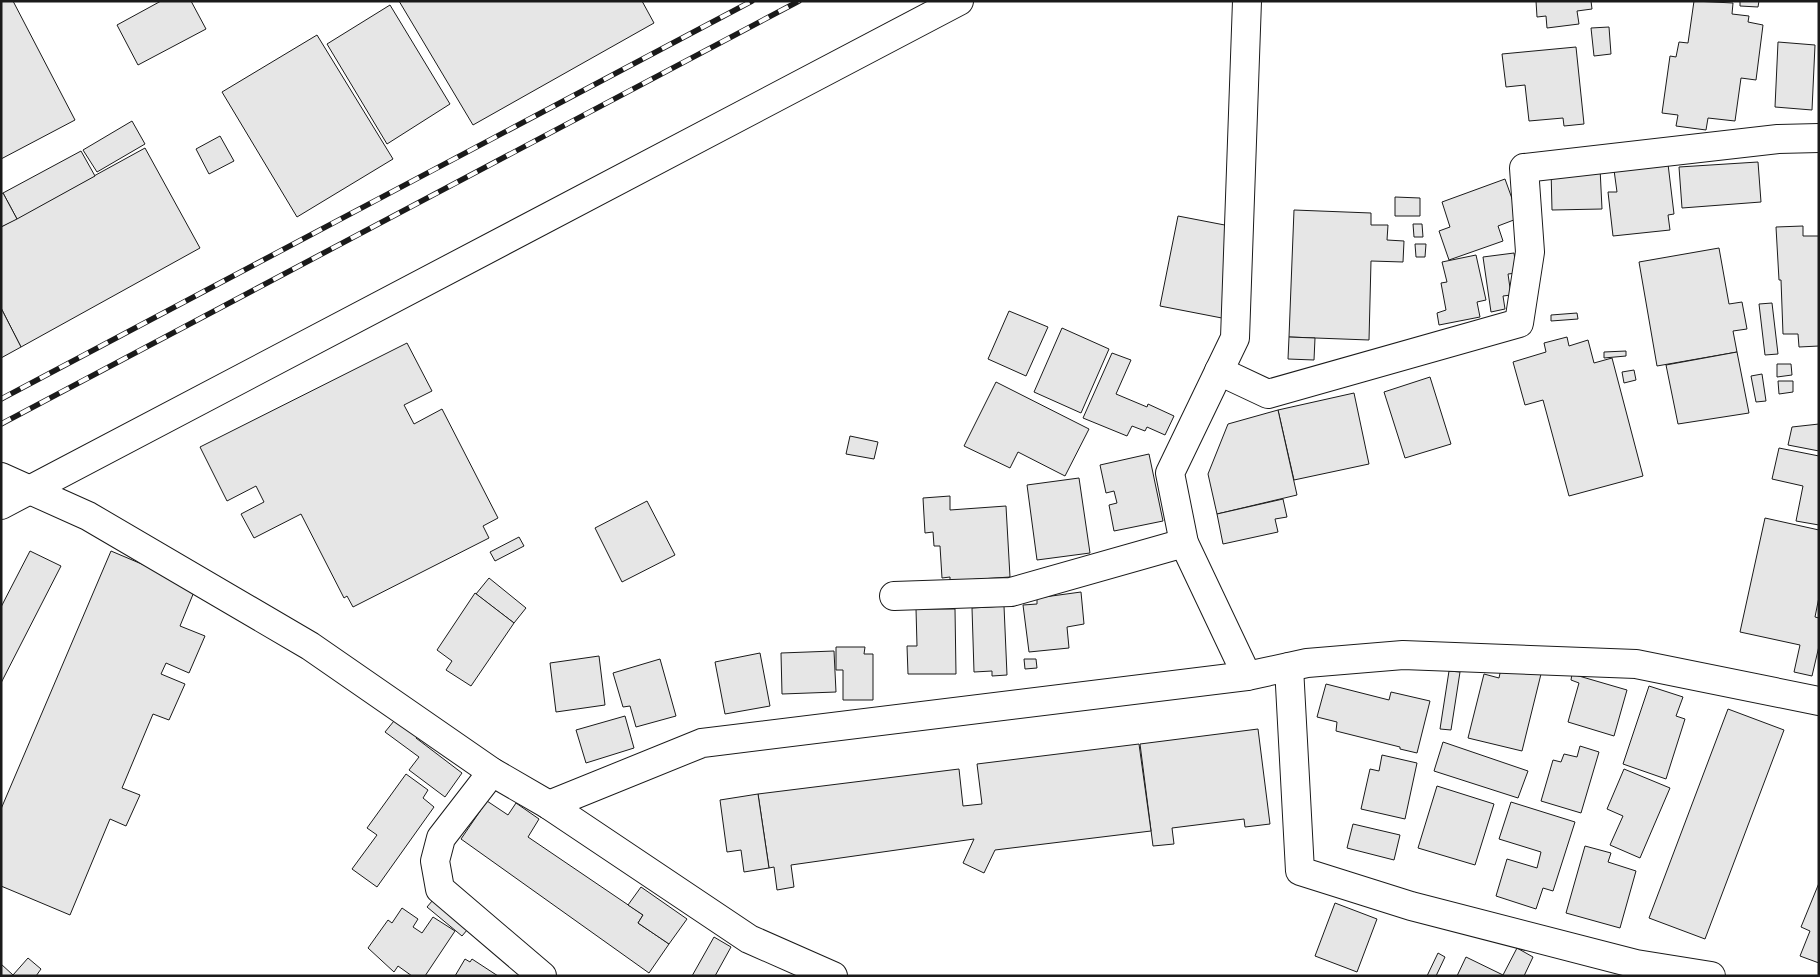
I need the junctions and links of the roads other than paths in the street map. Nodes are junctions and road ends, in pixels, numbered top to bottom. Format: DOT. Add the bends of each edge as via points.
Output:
graph roads {
  1 [pos="959,1"];
  2 [pos="1246,1"];
  3 [pos="1819,138"];
  4 [pos="1219,371"];
  5 [pos="1,477"];
  6 [pos="30,490"];
  7 [pos="1,505"];
  8 [pos="1184,543"];
  9 [pos="894,596"];
  10 [pos="1288,667"];
  11 [pos="1248,676"];
  12 [pos="1819,701"];
  13 [pos="492,772"];
  14 [pos="549,806"];
  15 [pos="542,976"];
  16 [pos="833,976"];
  17 [pos="1711,976"];
  1 -- 6 [label="street"];
  2 -- 4 [label="street" via="1235,338"];
  3 -- 4 [label="street" via="1778,139 1524,168 1530,252 1519,323 1268,394"];
  4 -- 8 [label="street" via="1170,473"];
  5 -- 6 [label="street"];
  6 -- 7 [label="street"];
  6 -- 13 [label="street" via="88,516 310,646"];
  8 -- 9 [label="street" via="1011,592"];
  8 -- 11 [label="street"];
  10 -- 11 [label="street"];
  10 -- 12 [label="street" via="1403,656 1636,664"];
  10 -- 17 [label="street" via="1300,871 1412,906 1636,964"];
  11 -- 14 [label="street" via="702,743"];
  13 -- 14 [label="street"];
  13 -- 15 [label="street" via="441,838 435,861 440,889"];
  14 -- 16 [label="street" via="749,940"];
}
